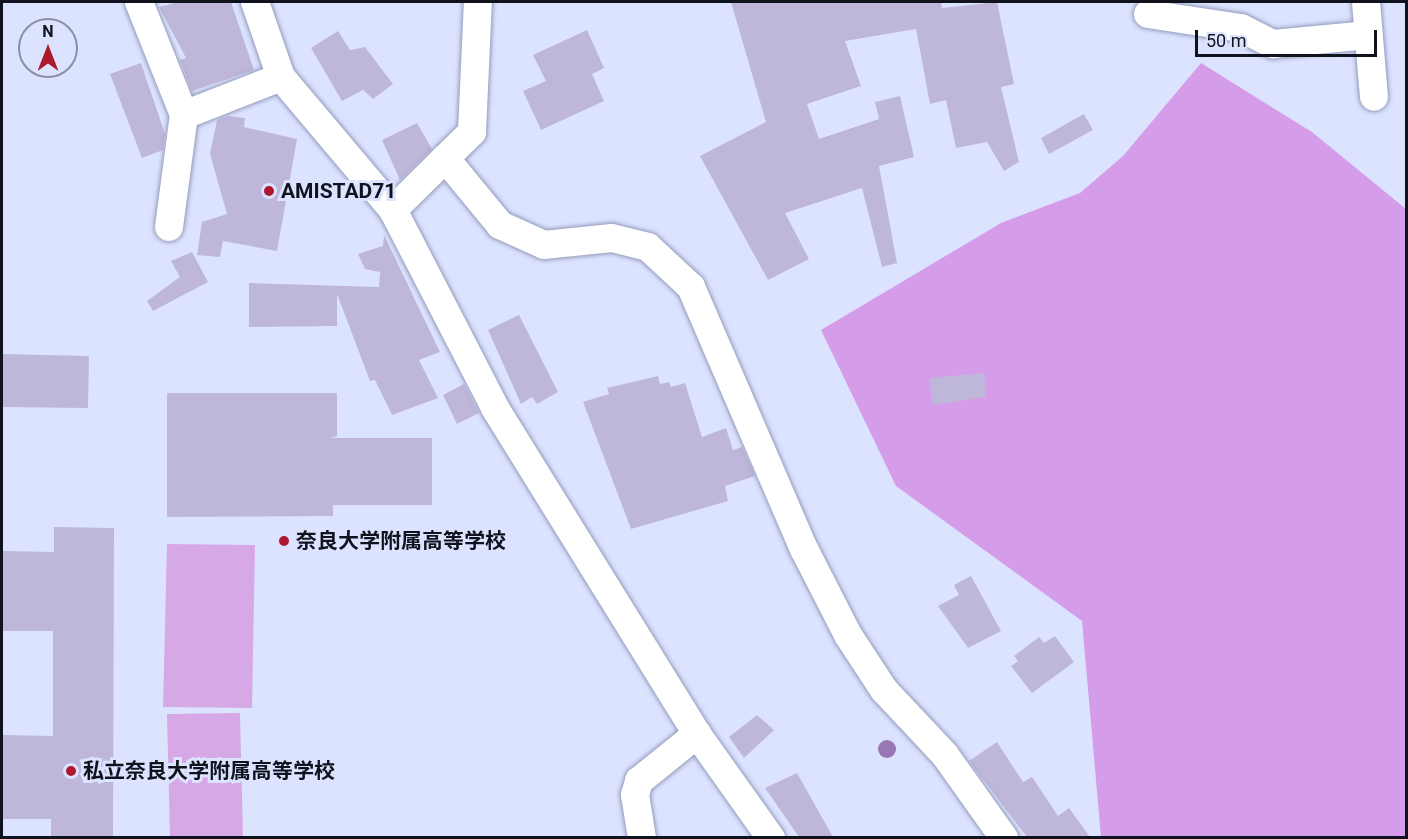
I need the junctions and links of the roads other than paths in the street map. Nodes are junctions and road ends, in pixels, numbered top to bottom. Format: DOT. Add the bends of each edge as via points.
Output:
graph roads {
  1 [pos="139,2"];
  2 [pos="255,2"];
  3 [pos="477,2"];
  4 [pos="1366,2"];
  5 [pos="1148,14"];
  6 [pos="1369,35"];
  7 [pos="282,77"];
  8 [pos="1374,97"];
  9 [pos="184,115"];
  10 [pos="445,158"];
  11 [pos="393,210"];
  12 [pos="170,227"];
  13 [pos="697,734"];
  14 [pos="642,837"];
  15 [pos="771,837"];
  16 [pos="1005,837"];
  1 -- 9 [label="street"];
  2 -- 7 [label="street"];
  3 -- 10 [label="street" via="472,132"];
  4 -- 6 [label="street"];
  5 -- 6 [label="street" via="1241,28 1273,44"];
  6 -- 8 [label="street"];
  7 -- 9 [label="street"];
  7 -- 11 [label="street"];
  9 -- 12 [label="street"];
  10 -- 11 [label="street"];
  10 -- 16 [label="street" via="501,225 544,245 612,238 648,247 691,287 804,549 848,635 884,690 945,755"];
  11 -- 13 [label="street" via="495,408"];
  13 -- 14 [label="street" via="639,781 635,795"];
  13 -- 15 [label="street"];
}
